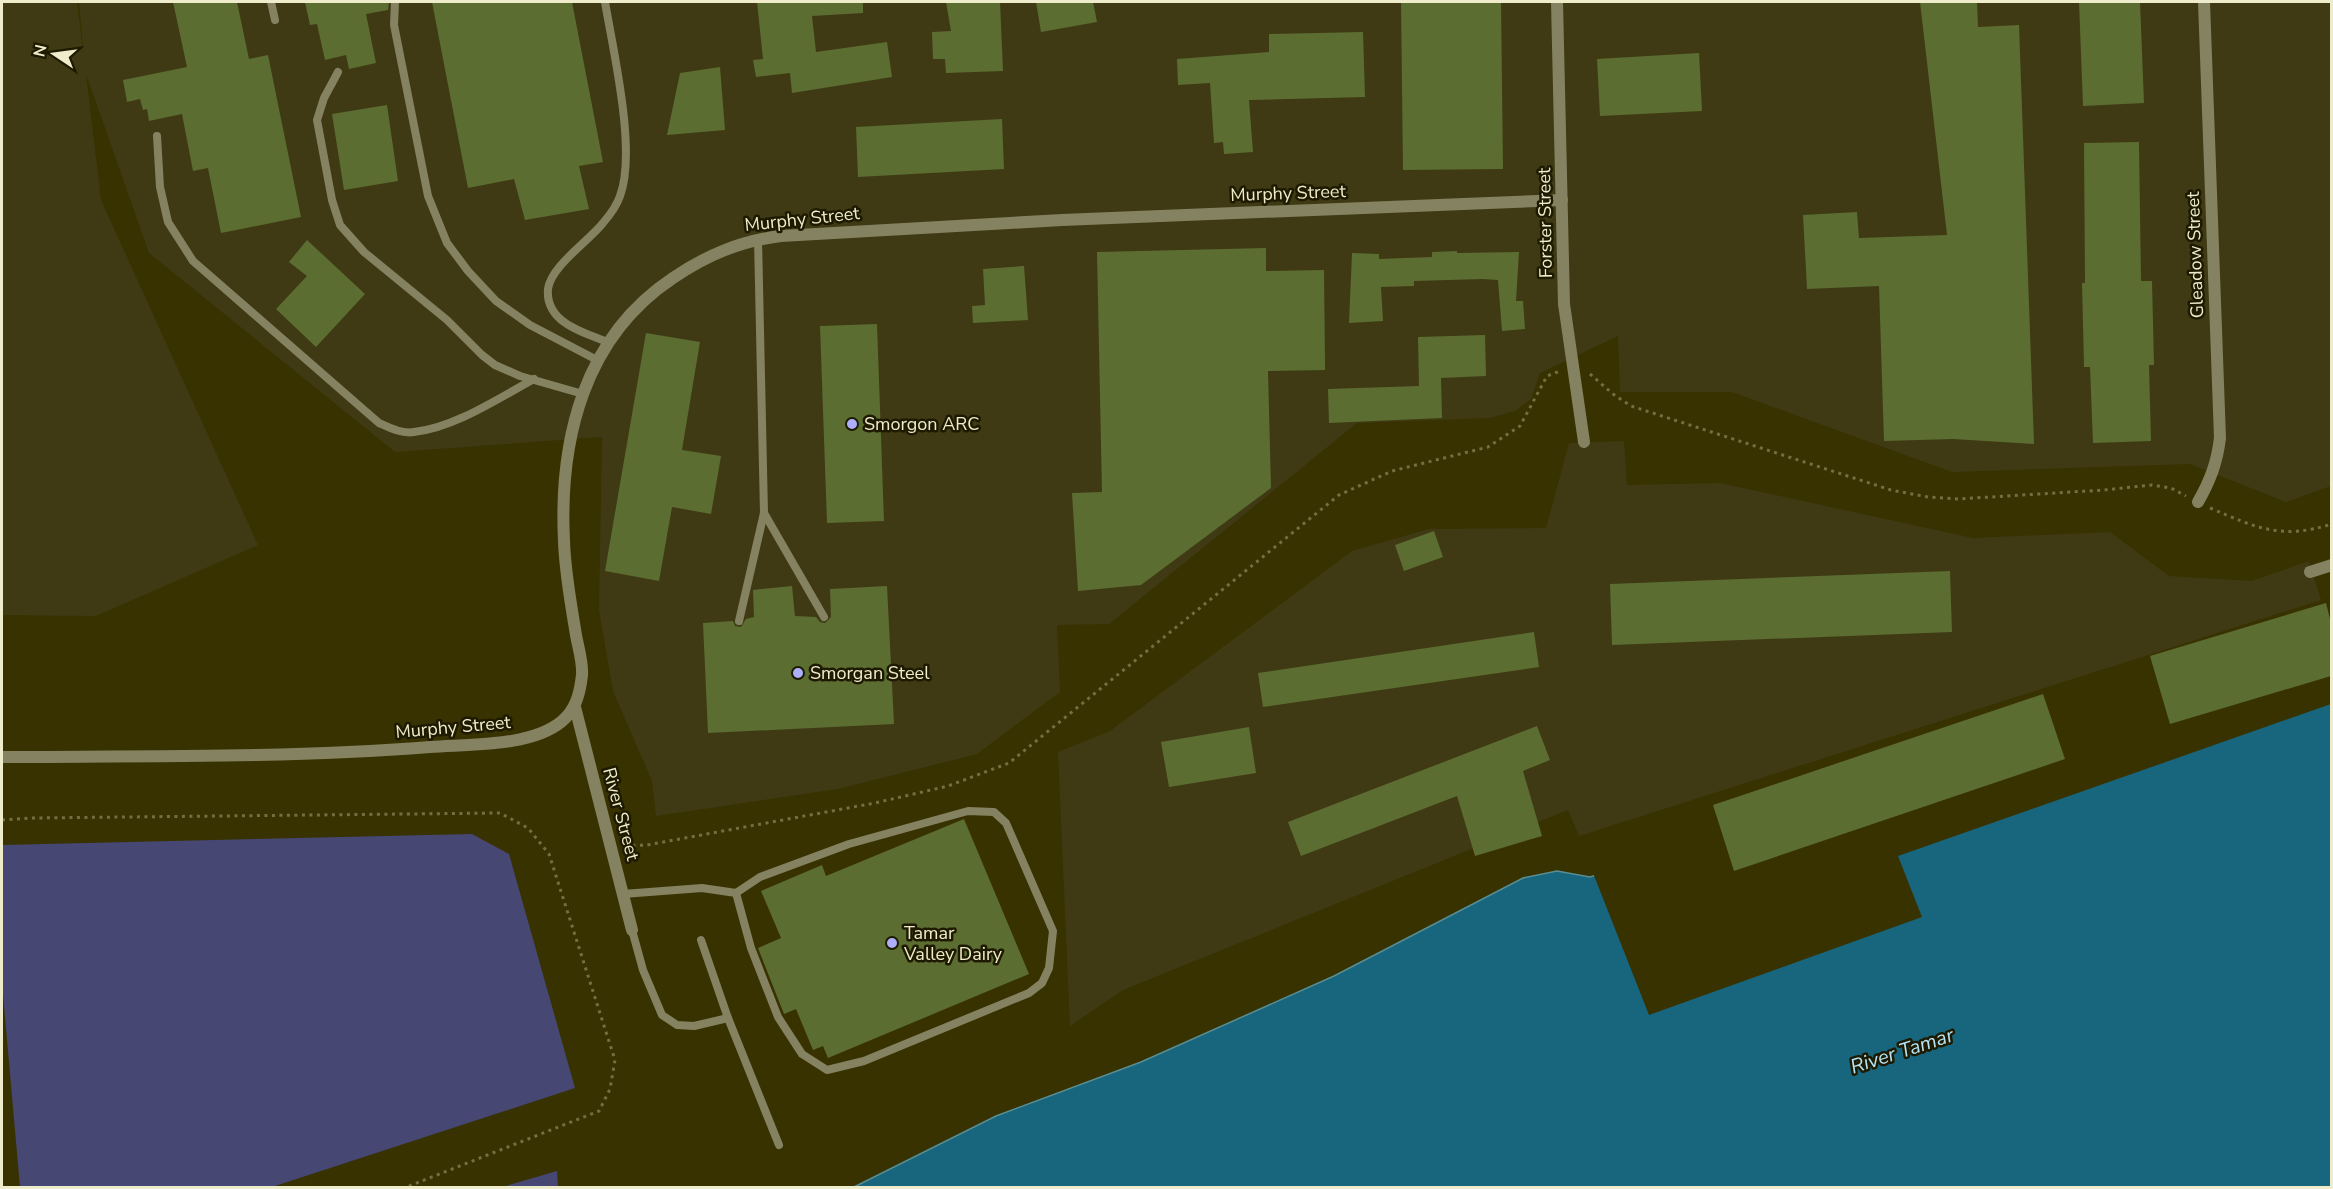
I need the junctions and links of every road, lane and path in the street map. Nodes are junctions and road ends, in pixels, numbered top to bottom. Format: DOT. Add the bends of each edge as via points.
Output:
graph roads {
  1 [pos="271,2"];
  2 [pos="395,2"];
  3 [pos="605,2"];
  4 [pos="1557,2"];
  5 [pos="2204,2"];
  6 [pos="274,20"];
  7 [pos="338,72"];
  8 [pos="157,135"];
  9 [pos="1562,200"];
  10 [pos="758,239"];
  11 [pos="608,342"];
  12 [pos="597,360"];
  13 [pos="1573,365"];
  14 [pos="534,379"];
  15 [pos="583,394"];
  16 [pos="1584,442"];
  17 [pos="2198,502"];
  18 [pos="764,513"];
  19 [pos="2331,524"];
  20 [pos="2331,565"];
  21 [pos="2310,572"];
  22 [pos="824,617"];
  23 [pos="739,621"];
  24 [pos="574,707"];
  25 [pos="2,757"];
  26 [pos="2,820"];
  27 [pos="611,847"];
  28 [pos="736,893"];
  29 [pos="623,894"];
  30 [pos="632,930"];
  31 [pos="702,940"];
  32 [pos="728,1018"];
  33 [pos="779,1145"];
  34 [pos="404,1188"];
  1 -- 6 [label="lane"];
  2 -- 12 [label="lane" via="394,25 428,196 447,243 496,301 530,325"];
  3 -- 11 [label="lane" via="624,120 626,168 620,196 604,222 554,272 548,287 553,311 562,321"];
  4 -- 9 [label="street, Forster Street"];
  5 -- 17 [label="street, Gleadow Street" via="2220,438 2212,477"];
  7 -- 14 [label="lane" via="317,120 340,225 364,252 447,320 482,355 495,365"];
  8 -- 14 [label="lane" via="160,187 168,222 193,261 379,423 412,433 432,429"];
  9 -- 10 [label="street, Murphy Street" via="1062,220"];
  9 -- 13 [label="street, Forster Street" via="1564,304"];
  10 -- 11 [label="street, Murphy Street" via="708,256 663,284 643,300"];
  10 -- 18 [label="lane"];
  11 -- 12 [label="street, Murphy Street"];
  12 -- 15 [label="street, Murphy Street"];
  13 -- 16 [label="street, Forster Street"];
  13 -- 17 [label="path" via="1631,406 1891,490 1958,499 2152,485 2171,488"];
  13 -- 27 [label="path" via="1546,376 1520,426 1488,447 1392,471 1339,495 1009,763 948,786 875,803"];
  14 -- 15 [label="lane"];
  15 -- 24 [label="street, Murphy Street" via="572,427 565,488 564,541 583,672"];
  17 -- 19 [label="path" via="2267,530 2301,532"];
  18 -- 22 [label="lane"];
  18 -- 23 [label="lane"];
  20 -- 21 [label="street"];
  24 -- 25 [label="street, Murphy Street" via="546,731 513,741 341,754"];
  24 -- 27 [label="street, River Street"];
  26 -- 34 [label="path" via="500,813 528,828 549,854 615,1060 610,1089 599,1111"];
  27 -- 29 [label="street, River Street"];
  28 -- 28 [label="lane" via="751,948 778,1017 802,1054 827,1070 864,1061 1029,993 1042,983 1049,968 1053,931 1006,823 993,812 968,811 849,844 760,877"];
  28 -- 29 [label="lane" via="702,888"];
  29 -- 30 [label="street, River Street"];
  30 -- 32 [label="lane" via="662,1015 677,1025 693,1026"];
  31 -- 32 [label="lane"];
  32 -- 33 [label="lane"];
}
